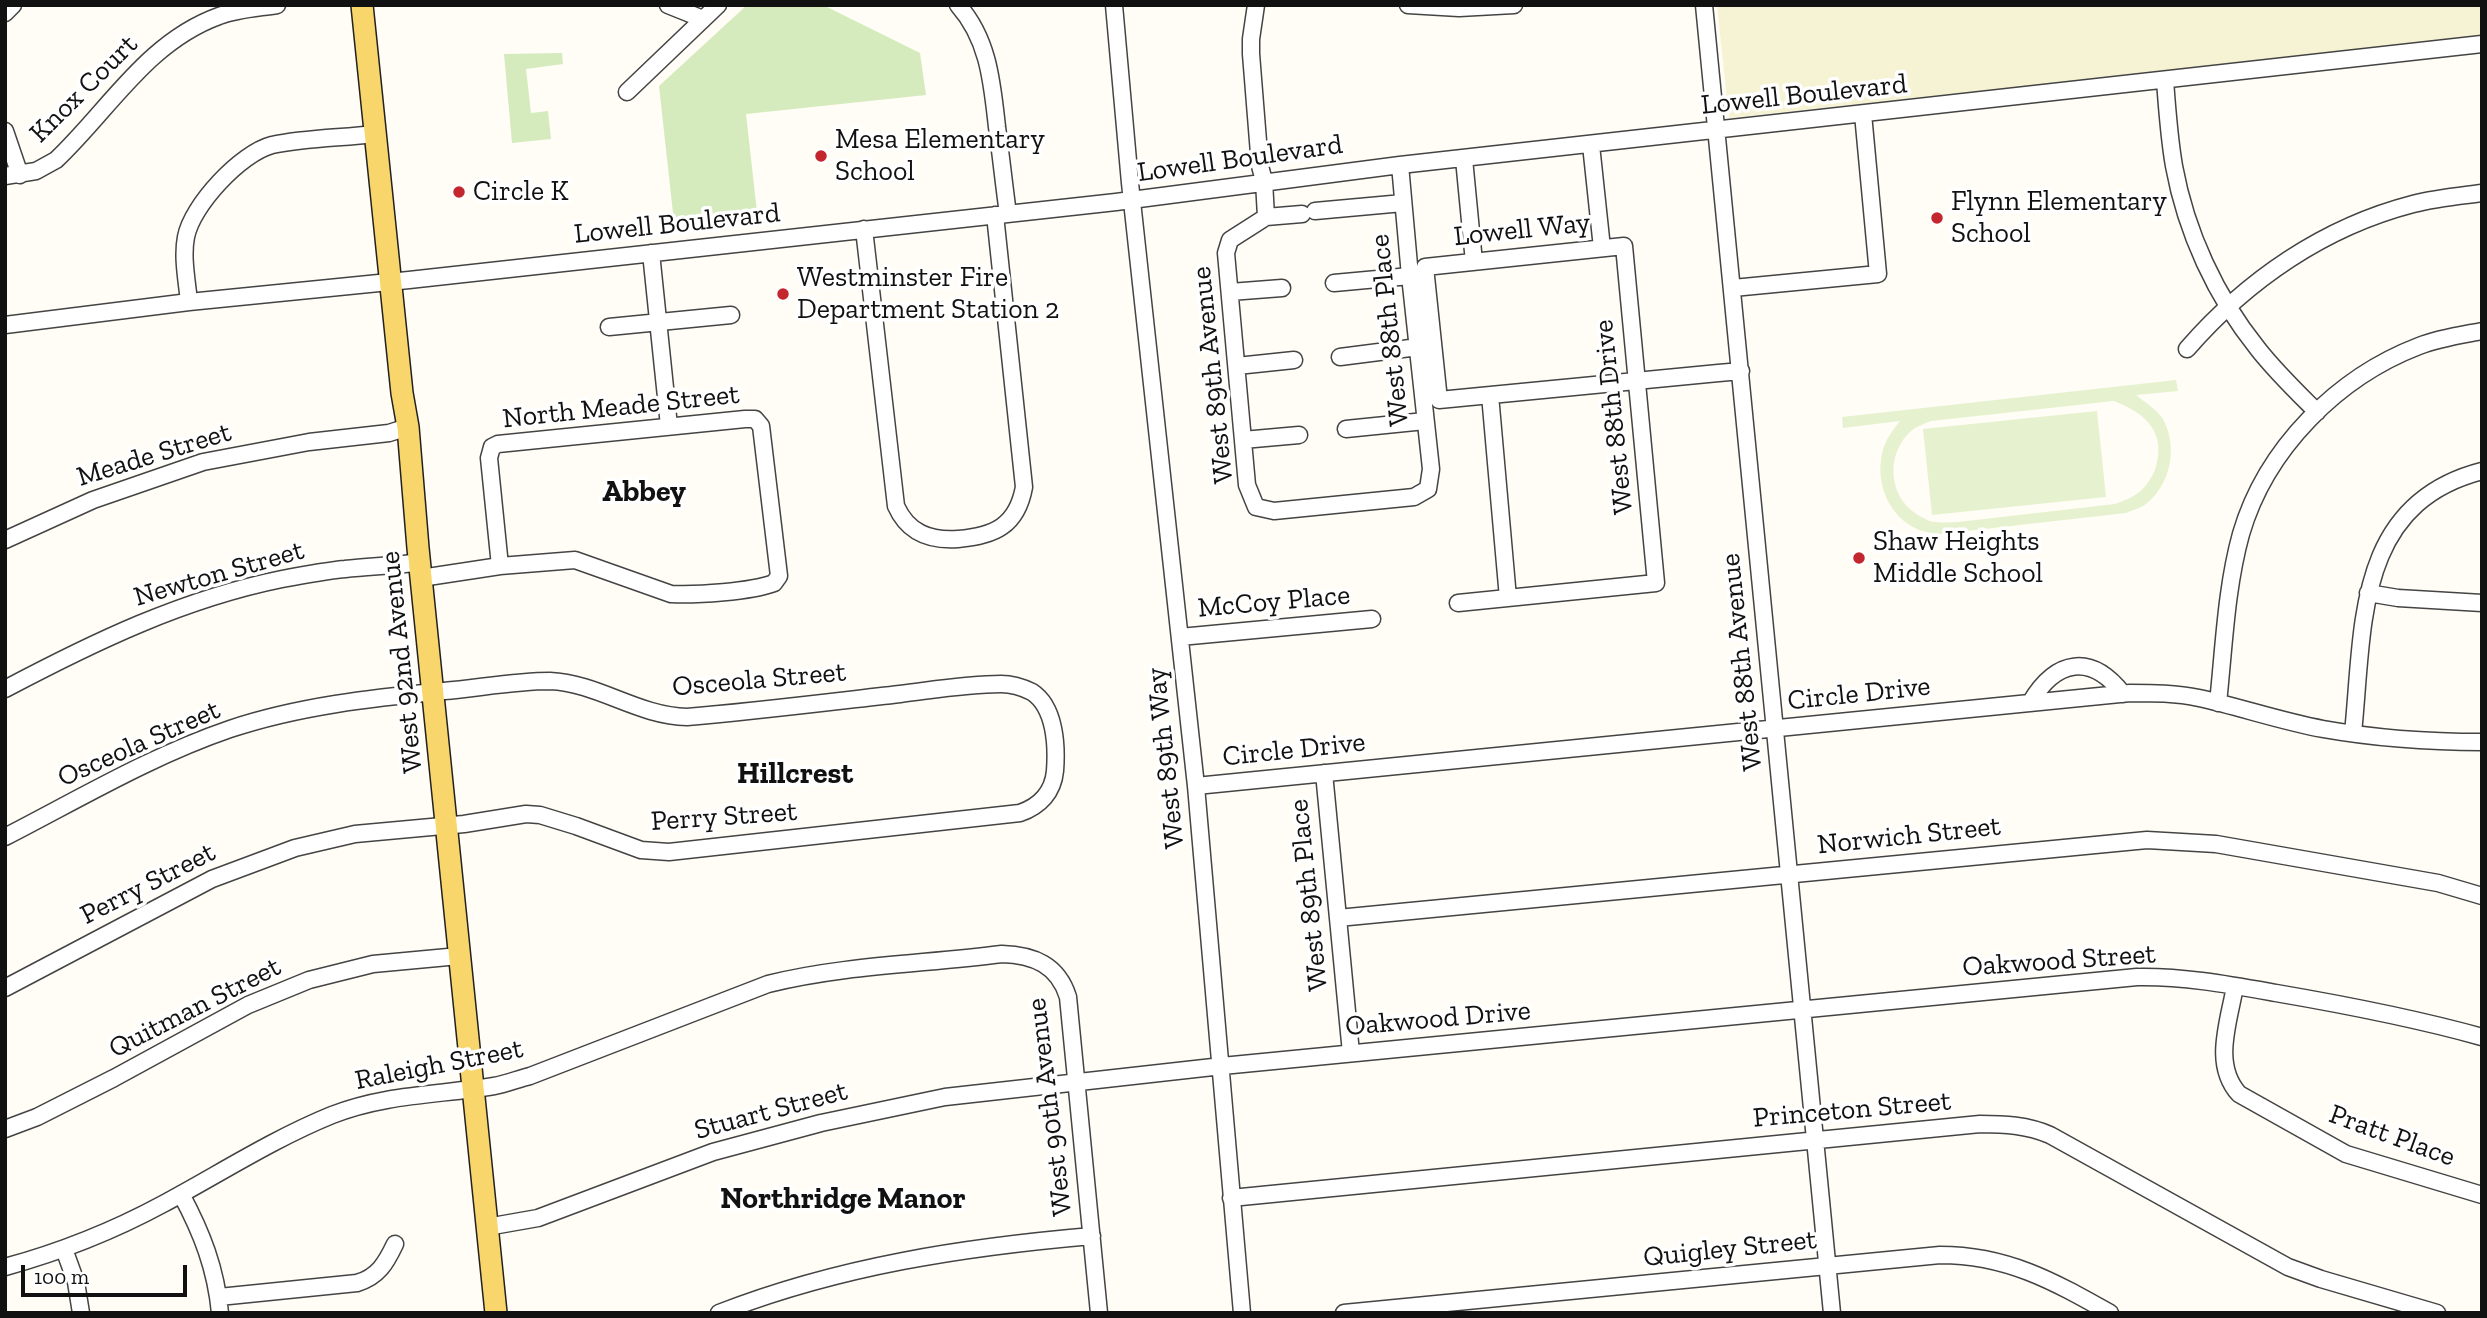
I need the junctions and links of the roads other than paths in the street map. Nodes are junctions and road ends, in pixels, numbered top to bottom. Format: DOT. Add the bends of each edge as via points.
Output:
graph roads {
  1 [pos="13,5"];
  2 [pos="277,5"];
  3 [pos="362,5"];
  4 [pos="668,5"];
  5 [pos="718,5"];
  6 [pos="958,5"];
  7 [pos="1114,5"];
  8 [pos="1256,5"];
  9 [pos="1408,5"];
  10 [pos="1514,5"];
  11 [pos="1704,5"];
  12 [pos="5,13"];
  13 [pos="703,19"];
  14 [pos="2482,44"];
  15 [pos="2165,80"];
  16 [pos="627,92"];
  17 [pos="1863,114"];
  18 [pos="5,131"];
  19 [pos="1717,131"];
  20 [pos="375,134"];
  21 [pos="1591,145"];
  22 [pos="1464,159"];
  23 [pos="1400,165"];
  24 [pos="13,176"];
  25 [pos="1264,181"];
  26 [pos="2482,193"];
  27 [pos="1132,200"];
  28 [pos="1403,203"];
  29 [pos="1001,214"];
  30 [pos="1266,217"];
  31 [pos="864,229"];
  32 [pos="1624,246"];
  33 [pos="1602,248"];
  34 [pos="650,253"];
  35 [pos="1474,262"];
  36 [pos="1410,276"];
  37 [pos="390,281"];
  38 [pos="1334,284"];
  39 [pos="1282,288"];
  40 [pos="1732,288"];
  41 [pos="1230,292"];
  42 [pos="189,302"];
  43 [pos="2228,306"];
  44 [pos="731,315"];
  45 [pos="659,322"];
  46 [pos="5,325"];
  47 [pos="609,327"];
  48 [pos="2482,331"];
  49 [pos="1418,347"];
  50 [pos="2187,349"];
  51 [pos="1340,357"];
  52 [pos="1294,360"];
  53 [pos="1237,366"];
  54 [pos="1741,371"];
  55 [pos="1637,381"];
  56 [pos="1490,395"];
  57 [pos="2317,412"];
  58 [pos="1425,421"];
  59 [pos="669,426"];
  60 [pos="408,427"];
  61 [pos="1346,429"];
  62 [pos="1299,435"];
  63 [pos="1243,440"];
  64 [pos="2482,471"];
  65 [pos="1256,508"];
  66 [pos="5,540"];
  67 [pos="500,566"];
  68 [pos="420,570"];
  69 [pos="777,581"];
  70 [pos="2368,593"];
  71 [pos="1508,598"];
  72 [pos="1458,603"];
  73 [pos="2482,603"];
  74 [pos="1372,619"];
  75 [pos="1181,637"];
  76 [pos="5,689"];
  77 [pos="433,692"];
  78 [pos="2123,694"];
  79 [pos="2030,703"];
  80 [pos="2218,703"];
  81 [pos="1775,729"];
  82 [pos="2353,733"];
  83 [pos="1054,741"];
  84 [pos="2482,742"];
  85 [pos="1324,774"];
  86 [pos="1196,786"];
  87 [pos="446,825"];
  88 [pos="5,837"];
  89 [pos="1790,874"];
  90 [pos="2482,896"];
  91 [pos="1338,918"];
  92 [pos="459,956"];
  93 [pos="984,956"];
  94 [pos="2235,986"];
  95 [pos="5,988"];
  96 [pos="1803,1010"];
  97 [pos="2482,1037"];
  98 [pos="1351,1054"];
  99 [pos="1222,1066"];
  100 [pos="1078,1083"];
  101 [pos="473,1089"];
  102 [pos="5,1129"];
  103 [pos="1815,1139"];
  104 [pos="181,1194"];
  105 [pos="2482,1195"];
  106 [pos="1231,1198"];
  107 [pos="487,1227"];
  108 [pos="1092,1236"];
  109 [pos="395,1244"];
  110 [pos="64,1249"];
  111 [pos="1828,1265"];
  112 [pos="5,1267"];
  113 [pos="219,1305"];
  114 [pos="81,1313"];
  115 [pos="496,1313"];
  116 [pos="719,1313"];
  117 [pos="1099,1313"];
  118 [pos="1242,1313"];
  119 [pos="1344,1313"];
  120 [pos="1832,1313"];
  121 [pos="2110,1313"];
  122 [pos="2437,1313"];
  1 -- 12 [label="street"];
  2 -- 24 [label="street, Knox Court" via="219,16 184,32 151,56 56,160"];
  3 -- 20 [label="main road, West 92nd Avenue"];
  4 -- 13 [label="street"];
  5 -- 13 [label="street"];
  6 -- 29 [label="street" via="976,29 991,78"];
  7 -- 27 [label="street"];
  8 -- 25 [label="street" via="1251,54"];
  9 -- 10 [label="street"];
  11 -- 19 [label="street, West 88th Avenue"];
  13 -- 16 [label="street"];
  14 -- 15 [label="street, Lowell Boulevard"];
  15 -- 17 [label="street, Lowell Boulevard"];
  15 -- 43 [label="street" via="2178,186 2204,262"];
  17 -- 19 [label="street, Lowell Boulevard"];
  17 -- 40 [label="street" via="1878,274"];
  18 -- 24 [label="street"];
  19 -- 21 [label="street, Lowell Boulevard"];
  19 -- 40 [label="street, West 88th Avenue"];
  20 -- 37 [label="main road, West 92nd Avenue"];
  20 -- 42 [label="street" via="272,145 241,161 209,196 188,230"];
  21 -- 22 [label="street, Lowell Boulevard"];
  21 -- 33 [label="street"];
  22 -- 23 [label="street, Lowell Boulevard"];
  22 -- 35 [label="street"];
  23 -- 25 [label="street, Lowell Boulevard"];
  23 -- 28 [label="street, West 88th Place"];
  25 -- 27 [label="street, Lowell Boulevard"];
  25 -- 30 [label="street"];
  26 -- 43 [label="street" via="2408,205 2335,232 2298,253"];
  27 -- 29 [label="street, Lowell Boulevard"];
  27 -- 75 [label="street, West 89th Way"];
  28 -- 30 [label="street"];
  28 -- 36 [label="street, West 88th Place"];
  29 -- 31 [label="street, Lowell Boulevard"];
  29 -- 31 [label="street" via="1024,487 1018,508 1003,527 962,539 934,539 918,533 896,506"];
  30 -- 41 [label="street, West 89th Avenue" via="1230,240 1226,253"];
  31 -- 34 [label="street, Lowell Boulevard"];
  32 -- 33 [label="street, Lowell Way"];
  32 -- 55 [label="street, West 88th Drive"];
  33 -- 35 [label="street, Lowell Way"];
  34 -- 37 [label="street, Lowell Boulevard"];
  34 -- 45 [label="street"];
  35 -- 56 [label="street, Lowell Way" via="1425,267 1439,400"];
  36 -- 38 [label="street"];
  36 -- 49 [label="street, West 88th Place"];
  37 -- 42 [label="street, Lowell Boulevard"];
  37 -- 60 [label="main road, West 92nd Avenue"];
  39 -- 41 [label="street"];
  40 -- 54 [label="street, West 88th Avenue"];
  41 -- 53 [label="street, West 89th Avenue"];
  42 -- 46 [label="street, Lowell Boulevard"];
  43 -- 50 [label="street"];
  43 -- 57 [label="street" via="2256,347"];
  44 -- 45 [label="street"];
  45 -- 47 [label="street"];
  45 -- 59 [label="street"];
  48 -- 57 [label="street" via="2394,357"];
  49 -- 51 [label="street"];
  49 -- 58 [label="street, West 88th Place"];
  52 -- 53 [label="street"];
  53 -- 63 [label="street, West 89th Avenue"];
  54 -- 55 [label="street"];
  54 -- 81 [label="street, West 88th Avenue"];
  55 -- 56 [label="street"];
  55 -- 71 [label="street, West 88th Drive" via="1656,583"];
  56 -- 71 [label="street"];
  57 -- 80 [label="street" via="2283,450 2247,516 2233,568"];
  58 -- 61 [label="street"];
  58 -- 65 [label="street, West 88th Place" via="1431,469 1428,489 1414,497 1274,511"];
  59 -- 67 [label="street, North Meade Street" via="498,444 489,458"];
  59 -- 69 [label="street, North Meade Street" via="758,421"];
  60 -- 66 [label="street, Meade Street" via="203,462 93,500"];
  60 -- 68 [label="main road, West 92nd Avenue"];
  62 -- 63 [label="street"];
  63 -- 65 [label="street, West 89th Avenue" via="1247,485"];
  64 -- 70 [label="street" via="2442,486 2408,512 2377,559"];
  67 -- 68 [label="street, Newton Street"];
  67 -- 69 [label="street, Newton Street" via="575,560 671,594 750,588"];
  68 -- 76 [label="street, Newton Street" via="312,574 250,586 130,626"];
  68 -- 77 [label="main road, West 92nd Avenue"];
  70 -- 73 [label="street"];
  70 -- 82 [label="street"];
  71 -- 72 [label="street"];
  74 -- 75 [label="street, McCoy Place"];
  75 -- 86 [label="street, West 89th Way"];
  77 -- 83 [label="street, Osceola Street" via="564,682 651,713 687,717 1010,684 1042,701"];
  77 -- 87 [label="main road, West 92nd Avenue"];
  77 -- 88 [label="street, Osceola Street" via="315,707 230,729 146,764"];
  78 -- 79 [label="street, Circle Drive"];
  78 -- 79 [label="street" via="2101,672 2066,668 2041,684"];
  78 -- 80 [label="street, Circle Drive" via="2171,693"];
  79 -- 81 [label="street, Circle Drive"];
  80 -- 82 [label="street, Circle Drive"];
  81 -- 85 [label="street, Circle Drive"];
  81 -- 89 [label="street, West 88th Avenue"];
  82 -- 84 [label="street, Circle Drive"];
  83 -- 87 [label="street, Perry Street" via="1056,759 1049,792 1036,805 1013,815 661,852 641,850 540,815"];
  85 -- 86 [label="street, Circle Drive"];
  85 -- 91 [label="street, West 89th Place"];
  86 -- 99 [label="street, West 89th Way"];
  87 -- 92 [label="main road, West 92nd Avenue"];
  87 -- 95 [label="street, Perry Street" via="355,834 265,858 186,891"];
  89 -- 90 [label="street, Norwich Street" via="2085,844 2176,840 2438,883"];
  89 -- 91 [label="street, Norwich Street"];
  89 -- 96 [label="street, West 88th Avenue"];
  91 -- 98 [label="street, West 89th Place"];
  92 -- 101 [label="main road, West 92nd Avenue"];
  92 -- 102 [label="street, Quitman Street" via="373,964 309,980 248,1005 114,1078"];
  93 -- 100 [label="street, West 90th Avenue" via="1033,958 1059,977 1068,997"];
  93 -- 101 [label="street, Raleigh Street" via="829,972 768,984 540,1073"];
  94 -- 96 [label="street, Oakwood Street" via="2137,976"];
  94 -- 97 [label="street, Oakwood Street" via="2375,1010"];
  94 -- 105 [label="street, Pratt Place" via="2224,1058 2228,1077 2239,1094 2346,1154"];
  96 -- 98 [label="street, Oakwood Drive"];
  96 -- 103 [label="street, West 88th Avenue"];
  98 -- 99 [label="street, Oakwood Drive"];
  99 -- 100 [label="street, Oakwood Drive"];
  99 -- 106 [label="street, West 89th Way"];
  100 -- 107 [label="street, Stuart Street" via="944,1097 821,1123 692,1159 527,1222"];
  100 -- 108 [label="street, West 90th Avenue"];
  101 -- 104 [label="street, Raleigh Street" via="375,1101 332,1115"];
  101 -- 107 [label="main road, West 92nd Avenue"];
  103 -- 106 [label="street, Princeton Street"];
  103 -- 111 [label="street, West 88th Avenue"];
  103 -- 122 [label="street, Princeton Street" via="1980,1124 2029,1128 2062,1141 2288,1267"];
  104 -- 110 [label="street, Raleigh Street"];
  104 -- 113 [label="street" via="208,1250"];
  106 -- 118 [label="street, West 89th Way"];
  107 -- 115 [label="main road, West 92nd Avenue"];
  108 -- 116 [label="street" via="905,1259 809,1283"];
  108 -- 117 [label="street, West 90th Avenue"];
  109 -- 113 [label="street" via="381,1270 366,1280"];
  110 -- 112 [label="street, Raleigh Street"];
  110 -- 114 [label="street"];
  111 -- 119 [label="street, Quigley Street"];
  111 -- 120 [label="street, West 88th Avenue"];
  111 -- 121 [label="street, Quigley Street" via="1940,1255 1988,1258 2045,1278"];
}
